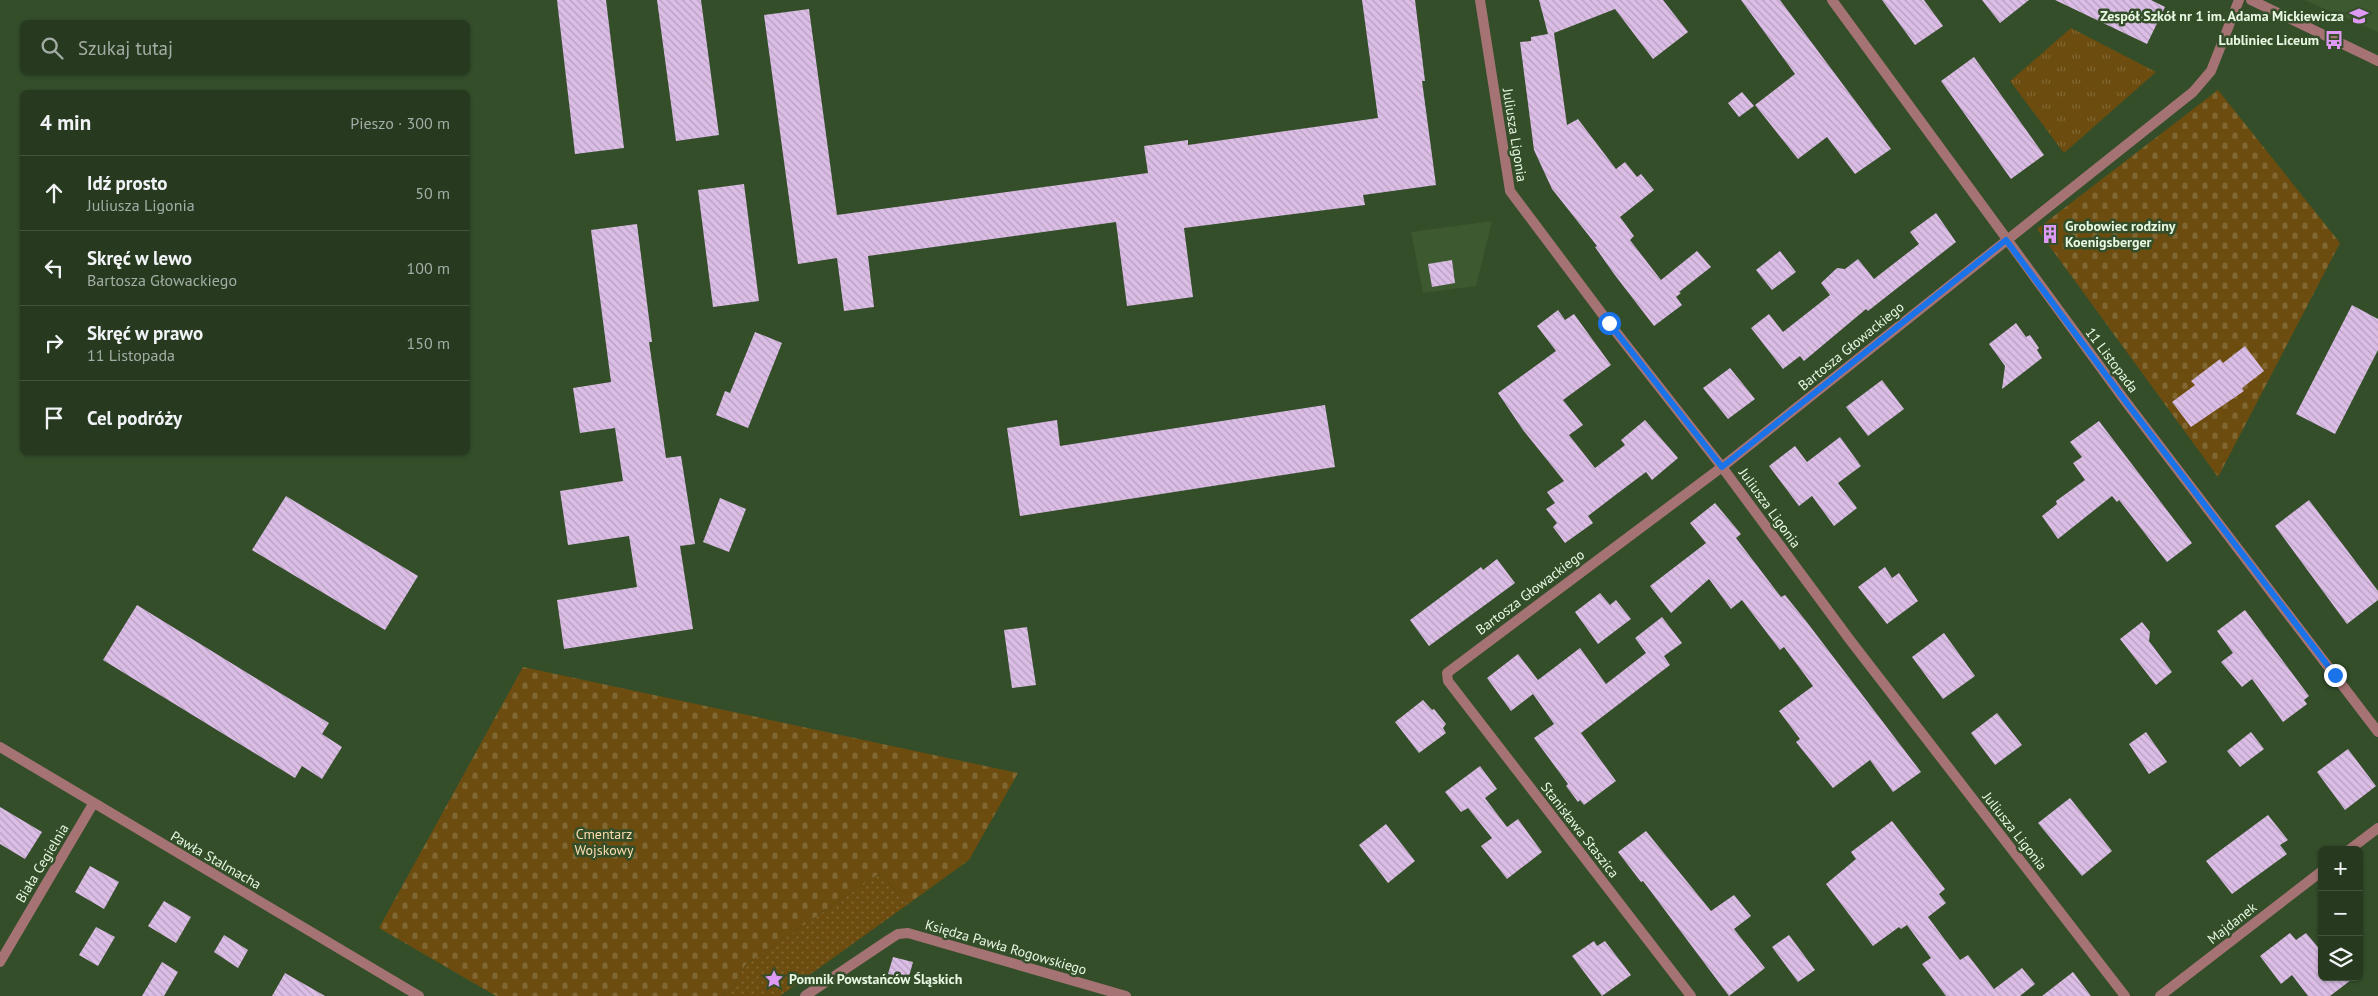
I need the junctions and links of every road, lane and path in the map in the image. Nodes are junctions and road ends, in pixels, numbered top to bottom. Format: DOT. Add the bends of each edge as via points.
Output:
graph roads {
  1 [pos="1480,0"];
  2 [pos="1832,0"];
  3 [pos="2239,0"];
  4 [pos="2251,0"];
  5 [pos="2378,61"];
  6 [pos="2006,240"];
  7 [pos="1722,467"];
  8 [pos="1448,681"];
  9 [pos="2378,732"];
  10 [pos="0,747"];
  11 [pos="93,804"];
  12 [pos="2378,828"];
  13 [pos="2354,846"];
  14 [pos="2318,874"];
  15 [pos="0,962"];
  16 [pos="419,996"];
  17 [pos="805,996"];
  18 [pos="1126,996"];
  19 [pos="1691,996"];
  20 [pos="2125,996"];
  21 [pos="2160,996"];
  1 -- 7 [label="street, Juliusza Ligonia" via="1510,191"];
  2 -- 6 [label="street, 11 Listopada"];
  3 -- 6 [label="street, Bartosza Głowackiego" via="2211,71 2201,84"];
  4 -- 5 [label="street"];
  6 -- 7 [label="street, Bartosza Głowackiego"];
  6 -- 9 [label="street, 11 Listopada"];
  7 -- 8 [label="street, Bartosza Głowackiego" via="1449,670"];
  7 -- 20 [label="street, Juliusza Ligonia" via="1850,640"];
  8 -- 19 [label="street, Stanisława Staszica"];
  10 -- 11 [label="street, Pawła Stalmacha"];
  11 -- 15 [label="street, Biała Cegielnia"];
  11 -- 16 [label="street, Pawła Stalmacha"];
  12 -- 13 [label="street"];
  14 -- 21 [label="street, Majdanek"];
  17 -- 18 [label="street, Księdza Pawła Rogowskiego" via="898,934 908,933"];
}
